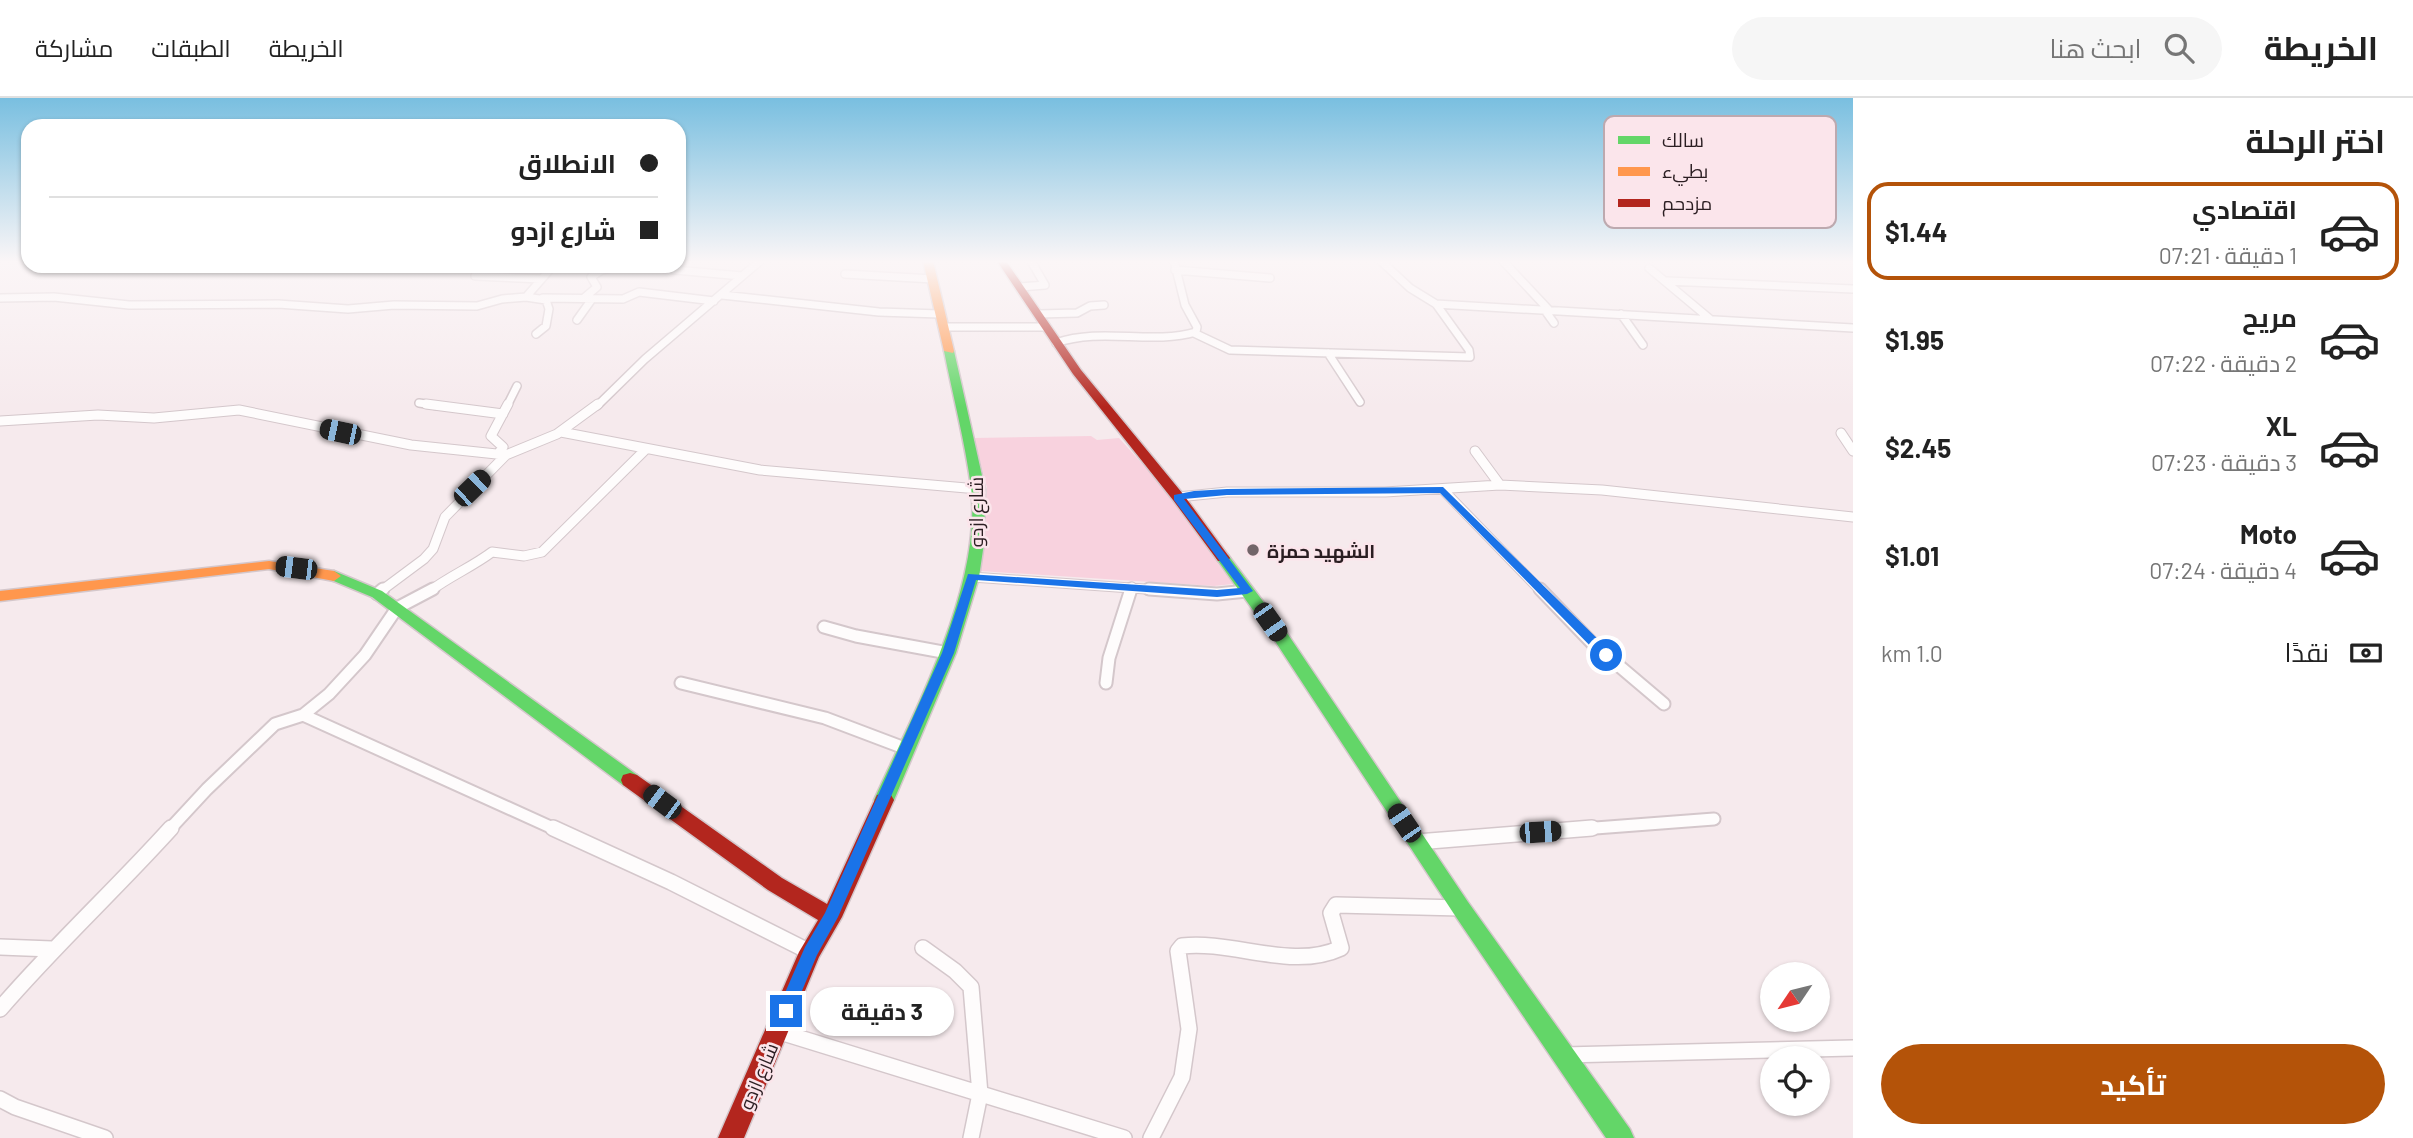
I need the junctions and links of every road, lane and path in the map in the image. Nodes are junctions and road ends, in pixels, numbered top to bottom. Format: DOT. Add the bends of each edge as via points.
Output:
graph roads {
  1 [pos="1546,309"];
  2 [pos="548,310"];
  3 [pos="582,310"];
  4 [pos="704,310"];
  5 [pos="856,310"];
  6 [pos="939,310"];
  7 [pos="1035,310"];
  8 [pos="1083,310"];
  9 [pos="1187,310"];
  10 [pos="1440,310"];
  11 [pos="1554,310"];
  12 [pos="1699,310"];
  13 [pos="1621,314"];
  14 [pos="1710,319"];
  15 [pos="577,320"];
  16 [pos="941,320"];
  17 [pos="1042,320"];
  18 [pos="1554,323"];
  19 [pos="1853,328"];
  20 [pos="1194,333"];
  21 [pos="536,334"];
  22 [pos="1056,343"];
  23 [pos="1643,345"];
  24 [pos="1328,353"];
  25 [pos="517,386"];
  26 [pos="1360,402"];
  27 [pos="419,403"];
  28 [pos="503,414"];
  29 [pos="0,421"];
  30 [pos="561,432"];
  31 [pos="1842,433"];
  32 [pos="645,450"];
  33 [pos="1853,451"];
  34 [pos="1475,452"];
  35 [pos="502,454"];
  36 [pos="1500,485"];
  37 [pos="978,489"];
  38 [pos="1443,490"];
  39 [pos="1178,498"];
  40 [pos="1853,517"];
  41 [pos="972,576"];
  42 [pos="1132,587"];
  43 [pos="1247,591"];
  44 [pos="377,594"];
  45 [pos="0,596"];
  46 [pos="397,608"];
  47 [pos="824,626"];
  48 [pos="948,653"];
  49 [pos="681,683"];
  50 [pos="1106,683"];
  51 [pos="1664,704"];
  52 [pos="303,715"];
  53 [pos="907,748"];
  54 [pos="1714,819"];
  55 [pos="1417,842"];
  56 [pos="1461,908"];
  57 [pos="831,917"];
  58 [pos="0,947"];
  59 [pos="923,948"];
  60 [pos="52,949"];
  61 [pos="810,952"];
  62 [pos="0,1009"];
  63 [pos="777,1031"];
  64 [pos="1853,1048"];
  65 [pos="1561,1055"];
  66 [pos="980,1094"];
  67 [pos="0,1099"];
  68 [pos="105,1138"];
  69 [pos="731,1138"];
  70 [pos="971,1138"];
  71 [pos="1124,1138"];
  72 [pos="1151,1138"];
  73 [pos="1621,1138"];
  1 -- 18 [label="street"];
  2 -- 21 [label="street" via="546,326"];
  3 -- 15 [label="street"];
  4 -- 30 [label="street" via="588,414"];
  5 -- 16 [label="street"];
  6 -- 16 [label="street, شارع ازدو"];
  7 -- 17 [label="street"];
  8 -- 17 [label="street"];
  9 -- 20 [label="street" via="1197,327"];
  10 -- 24 [label="street" via="1471,357"];
  11 -- 13 [label="street"];
  12 -- 14 [label="street"];
  13 -- 14 [label="street"];
  13 -- 23 [label="street"];
  14 -- 19 [label="street"];
  16 -- 17 [label="street"];
  16 -- 37 [label="street, شارع ازدو" via="970,436"];
  17 -- 22 [label="street"];
  20 -- 22 [label="street" via="1073,338"];
  20 -- 24 [label="street" via="1225,349"];
  22 -- 39 [label="street"];
  24 -- 26 [label="street"];
  25 -- 28 [label="street"];
  27 -- 28 [label="street"];
  28 -- 35 [label="street" via="491,436 503,447"];
  29 -- 35 [label="street" via="98,415 154,418 239,410 411,445"];
  30 -- 32 [label="street"];
  30 -- 35 [label="street"];
  31 -- 33 [label="street"];
  32 -- 37 [label="street" via="760,470"];
  32 -- 46 [label="street" via="542,552 524,556 492,552"];
  34 -- 36 [label="street"];
  35 -- 44 [label="street" via="445,517 433,549"];
  36 -- 38 [label="street"];
  36 -- 40 [label="street" via="1602,490"];
  37 -- 41 [label="street, شارع ازدو"];
  38 -- 39 [label="street" via="1227,492"];
  38 -- 51 [label="street" via="1592,643"];
  39 -- 43 [label="street"];
  41 -- 42 [label="street"];
  41 -- 48 [label="street, شارع ازدو"];
  42 -- 43 [label="street" via="1217,594"];
  42 -- 50 [label="street" via="1109,658"];
  43 -- 55 [label="street"];
  44 -- 45 [label="street" via="339,577 269,565"];
  44 -- 46 [label="street"];
  46 -- 52 [label="street" via="365,655"];
  46 -- 57 [label="street" via="715,842"];
  47 -- 48 [label="street"];
  48 -- 53 [label="street, شارع ازدو"];
  49 -- 53 [label="street" via="825,718"];
  52 -- 60 [label="street" via="275,724 264,734"];
  52 -- 61 [label="street" via="671,882"];
  53 -- 57 [label="street, شارع ازدو"];
  54 -- 55 [label="street"];
  55 -- 56 [label="street"];
  56 -- 65 [label="street"];
  56 -- 72 [label="street" via="1336,905 1331,913 1341,948 1326,955 1182,946 1178,951 1189,1029 1182,1077"];
  57 -- 61 [label="street, شارع ازدو"];
  58 -- 60 [label="street"];
  59 -- 66 [label="street" via="965,977 971,987"];
  60 -- 62 [label="street"];
  61 -- 63 [label="street, شارع ازدو"];
  63 -- 66 [label="street"];
  63 -- 69 [label="street, شارع ازدو"];
  64 -- 65 [label="street"];
  65 -- 73 [label="street"];
  66 -- 70 [label="street"];
  66 -- 71 [label="street"];
  67 -- 68 [label="street"];
}
